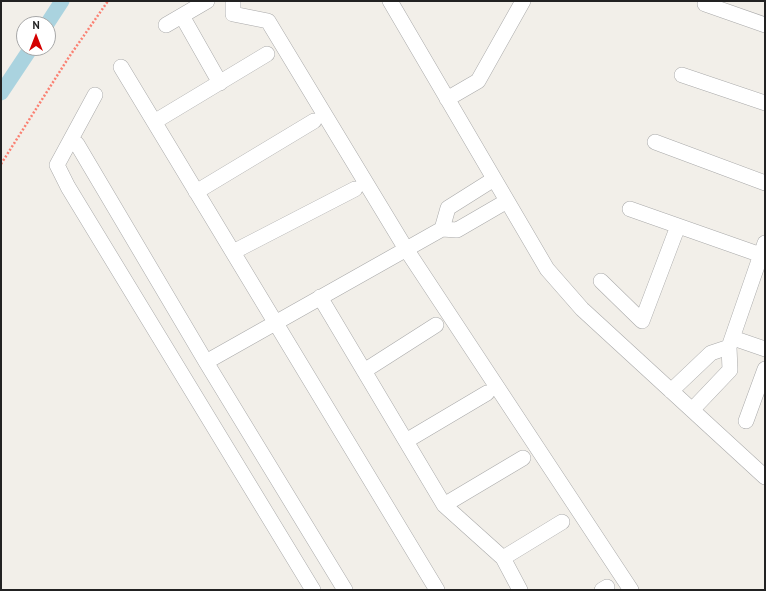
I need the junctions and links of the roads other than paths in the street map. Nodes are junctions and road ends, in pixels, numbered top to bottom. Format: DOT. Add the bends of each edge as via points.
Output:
graph roads {
  1 [pos="207,1"];
  2 [pos="233,1"];
  3 [pos="390,1"];
  4 [pos="523,1"];
  5 [pos="705,4"];
  6 [pos="182,16"];
  7 [pos="166,25"];
  8 [pos="765,25"];
  9 [pos="267,54"];
  10 [pos="121,67"];
  11 [pos="682,75"];
  12 [pos="220,83"];
  13 [pos="95,95"];
  14 [pos="447,99"];
  15 [pos="765,103"];
  16 [pos="314,121"];
  17 [pos="154,122"];
  18 [pos="655,142"];
  19 [pos="77,144"];
  20 [pos="494,179"];
  21 [pos="765,183"];
  22 [pos="355,189"];
  23 [pos="196,192"];
  24 [pos="507,201"];
  25 [pos="630,209"];
  26 [pos="678,226"];
  27 [pos="442,229"];
  28 [pos="406,249"];
  29 [pos="763,249"];
  30 [pos="233,252"];
  31 [pos="601,282"];
  32 [pos="320,297"];
  33 [pos="276,323"];
  34 [pos="436,325"];
  35 [pos="731,342"];
  36 [pos="765,349"];
  37 [pos="206,362"];
  38 [pos="765,370"];
  39 [pos="364,371"];
  40 [pos="671,391"];
  41 [pos="487,393"];
  42 [pos="692,410"];
  43 [pos="746,421"];
  44 [pos="406,441"];
  45 [pos="523,458"];
  46 [pos="765,477"];
  47 [pos="444,505"];
  48 [pos="562,522"];
  49 [pos="503,558"];
  50 [pos="313,590"];
  51 [pos="345,590"];
  52 [pos="437,590"];
  53 [pos="520,590"];
  54 [pos="631,590"];
  1 -- 6 [label="street"];
  2 -- 28 [label="street" via="233,14 268,21"];
  3 -- 14 [label="street"];
  4 -- 14 [label="street" via="478,81"];
  5 -- 8 [label="street"];
  6 -- 7 [label="street"];
  6 -- 12 [label="street"];
  9 -- 12 [label="street"];
  10 -- 17 [label="street"];
  11 -- 15 [label="street"];
  12 -- 17 [label="street"];
  13 -- 50 [label="street" via="57,165"];
  14 -- 20 [label="street"];
  16 -- 23 [label="street"];
  17 -- 23 [label="street"];
  18 -- 21 [label="street"];
  19 -- 37 [label="street"];
  20 -- 24 [label="street"];
  20 -- 27 [label="street" via="448,208"];
  22 -- 30 [label="street"];
  23 -- 30 [label="street"];
  24 -- 27 [label="street" via="457,230"];
  24 -- 40 [label="street" via="547,269 567,293"];
  25 -- 26 [label="street"];
  26 -- 29 [label="street"];
  26 -- 31 [label="street" via="642,322"];
  27 -- 28 [label="street"];
  28 -- 32 [label="street"];
  28 -- 54 [label="street"];
  29 -- 35 [label="street"];
  30 -- 33 [label="street"];
  32 -- 33 [label="street"];
  32 -- 39 [label="street"];
  33 -- 37 [label="street"];
  33 -- 52 [label="street"];
  34 -- 39 [label="street"];
  35 -- 36 [label="street"];
  35 -- 40 [label="street" via="711,353"];
  35 -- 42 [label="street" via="730,370"];
  37 -- 51 [label="street"];
  38 -- 43 [label="street"];
  39 -- 44 [label="street"];
  40 -- 42 [label="street"];
  41 -- 44 [label="street"];
  42 -- 46 [label="street"];
  44 -- 47 [label="street"];
  45 -- 47 [label="street"];
  47 -- 49 [label="street"];
  48 -- 49 [label="street"];
  49 -- 53 [label="street"];
}
